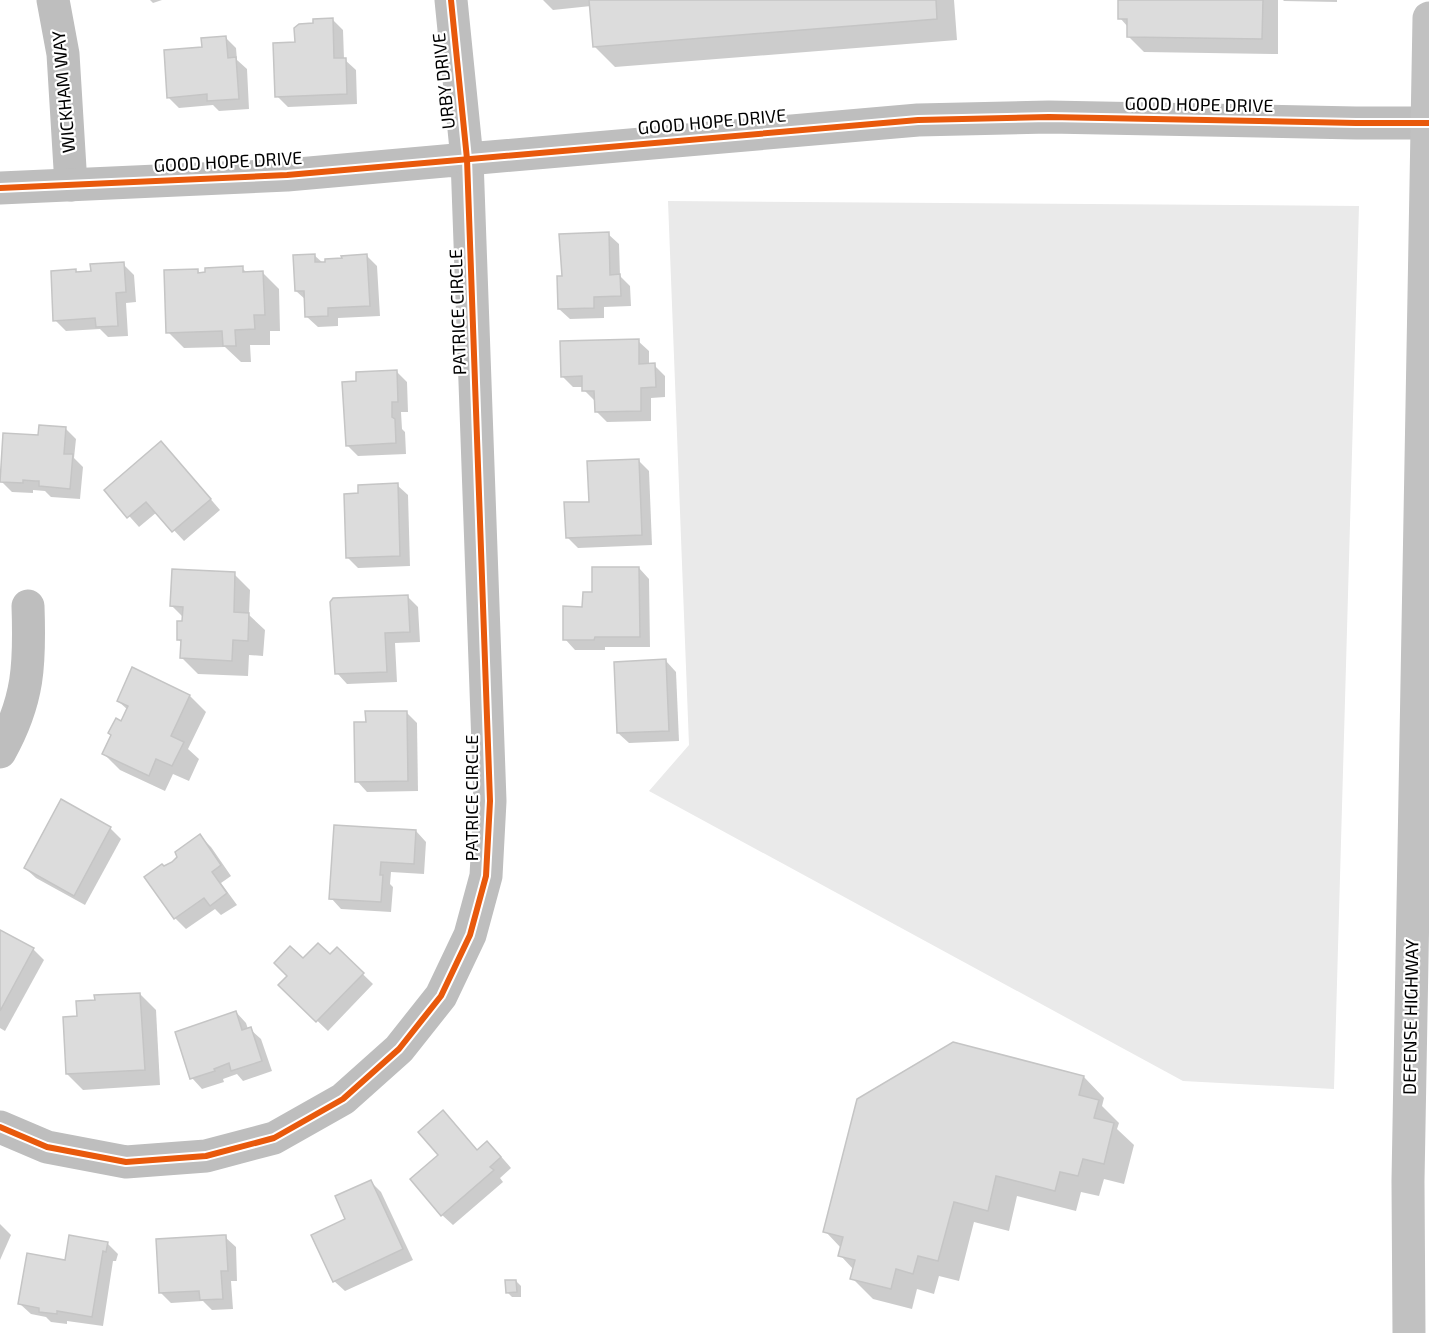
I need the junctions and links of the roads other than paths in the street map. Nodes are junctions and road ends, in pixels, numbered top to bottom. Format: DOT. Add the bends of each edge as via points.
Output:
graph roads {
  1 [pos="53,0"];
  2 [pos="451,0"];
  3 [pos="1429,18"];
  4 [pos="1428,123"];
  5 [pos="467,159"];
  6 [pos="71,184"];
  7 [pos="0,188"];
  8 [pos="28,606"];
  9 [pos="0,752"];
  10 [pos="0,1127"];
  11 [pos="1409,1333"];
  1 -- 6 [label="street, WICKHAM WAY" via="63,54"];
  2 -- 5 [label="street, URBY DRIVE"];
  3 -- 4 [label="main road, DEFENSE HIGHWAY"];
  4 -- 5 [label="street, GOOD HOPE DRIVE" via="1049,117 918,120"];
  4 -- 11 [label="main road, DEFENSE HIGHWAY" via="1408,1181"];
  5 -- 6 [label="street, GOOD HOPE DRIVE" via="287,175"];
  5 -- 10 [label="street, PATRICE CIRCLE" via="490,801 486,876 470,934 441,996 399,1049 343,1099 274,1138 206,1156 126,1162 47,1147"];
  6 -- 7 [label="street, GOOD HOPE DRIVE"];
  8 -- 9 [label="street" via="30,654 24,696"];
}
